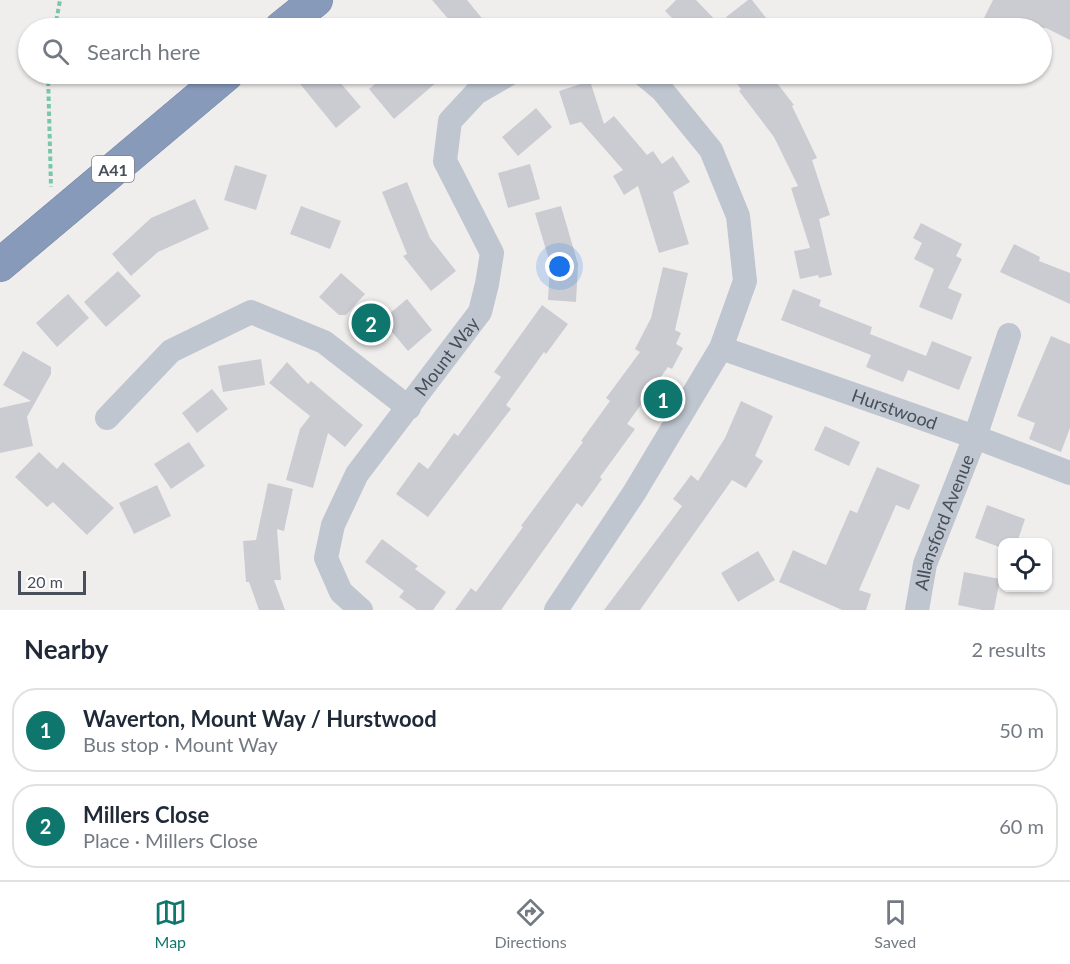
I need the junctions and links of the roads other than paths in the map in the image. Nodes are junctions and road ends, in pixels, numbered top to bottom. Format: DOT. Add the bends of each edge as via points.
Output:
graph roads {
  1 [pos="316,0"];
  2 [pos="294,18"];
  3 [pos="215,84"];
  4 [pos="492,84"];
  5 [pos="655,84"];
  6 [pos="0,265"];
  7 [pos="1009,335"];
  8 [pos="721,348"];
  9 [pos="409,408"];
  10 [pos="107,418"];
  11 [pos="975,437"];
  12 [pos="1070,473"];
  13 [pos="361,610"];
  14 [pos="556,610"];
  15 [pos="916,610"];
  1 -- 2 [label="highway"];
  3 -- 6 [label="highway, A41"];
  4 -- 9 [label="street, Mount Way" via="476,93 450,121 445,161 492,253 480,312"];
  5 -- 8 [label="street" via="711,150 738,216 745,281"];
  7 -- 11 [label="street, Allansford Avenue"];
  8 -- 11 [label="street, Hurstwood"];
  8 -- 14 [label="street" via="634,493"];
  9 -- 10 [label="street" via="324,342 251,312 171,351"];
  9 -- 13 [label="street, Mount Way" via="357,474 333,525 326,558 341,592"];
  11 -- 12 [label="street, Hurstwood"];
  11 -- 15 [label="street, Allansford Avenue" via="924,564"];
}
